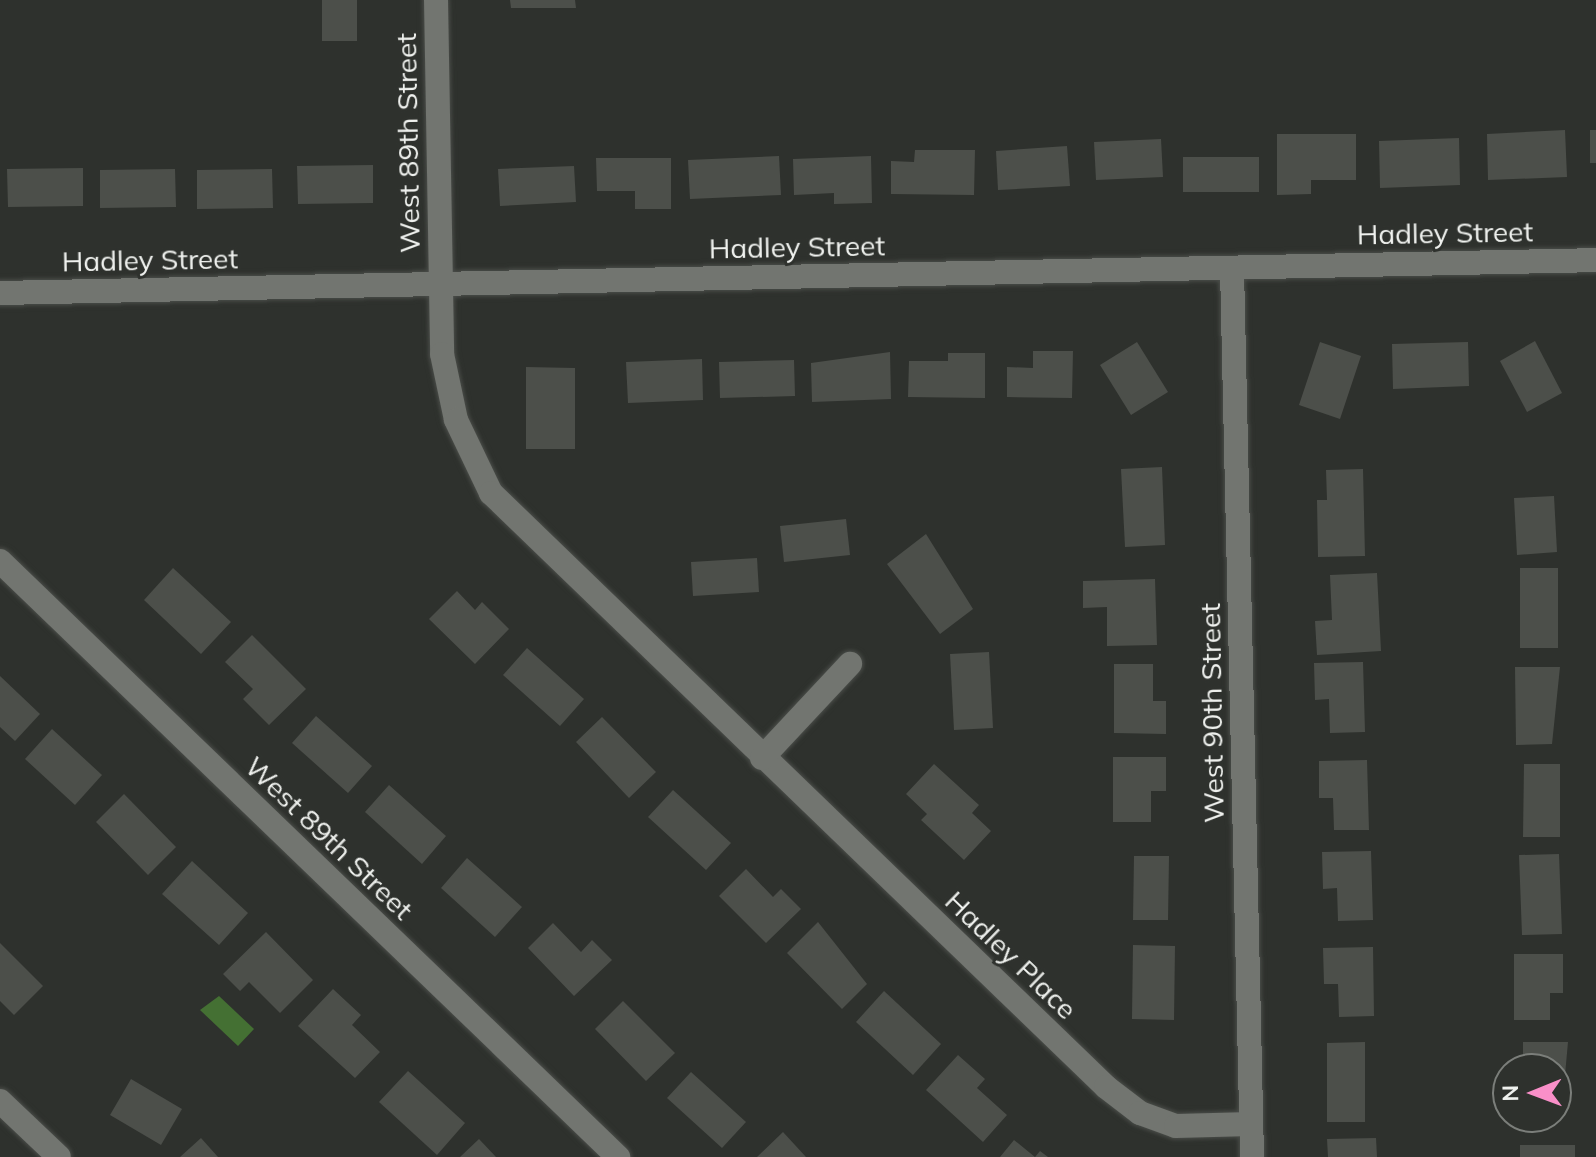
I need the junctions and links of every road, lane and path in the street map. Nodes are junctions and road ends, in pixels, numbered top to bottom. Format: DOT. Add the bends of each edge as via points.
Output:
graph roads {
  1 [pos="436,0"];
  2 [pos="1596,260"];
  3 [pos="1232,268"];
  4 [pos="441,284"];
  5 [pos="0,293"];
  6 [pos="0,561"];
  7 [pos="850,664"];
  8 [pos="762,758"];
  9 [pos="0,1101"];
  10 [pos="1251,1124"];
  11 [pos="59,1157"];
  12 [pos="618,1157"];
  13 [pos="1252,1157"];
  1 -- 4 [label="street, West 89th Street"];
  2 -- 3 [label="street, Hadley Street"];
  3 -- 4 [label="street, Hadley Street"];
  3 -- 10 [label="street, West 90th Street"];
  4 -- 5 [label="street, Hadley Street"];
  4 -- 8 [label="street, Hadley Place" via="442,354 456,420 491,493"];
  6 -- 12 [label="street, West 89th Street"];
  7 -- 8 [label="street"];
  8 -- 10 [label="street, Hadley Place" via="1106,1087 1140,1113 1176,1126"];
  9 -- 11 [label="street"];
  10 -- 13 [label="street, West 90th Street"];
}
